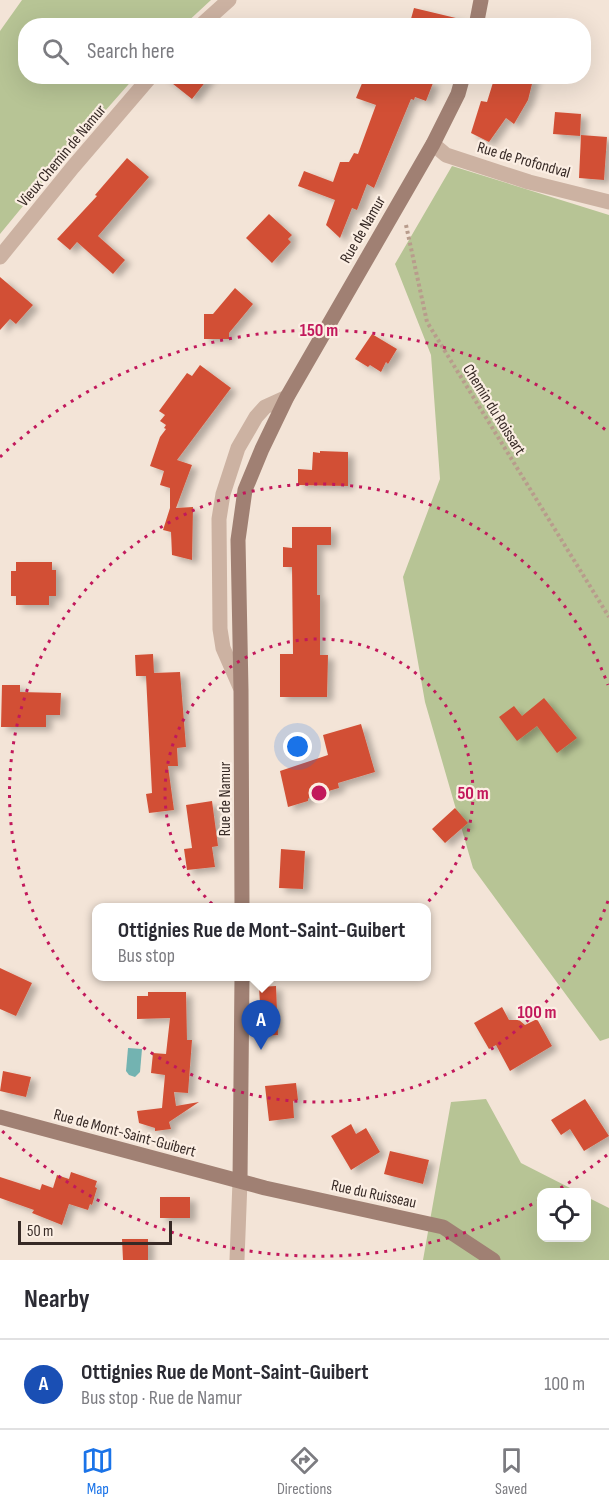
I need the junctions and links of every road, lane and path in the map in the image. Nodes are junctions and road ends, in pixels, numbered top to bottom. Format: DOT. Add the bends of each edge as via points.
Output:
graph roads {
  1 [pos="229,0"];
  2 [pos="481,0"];
  3 [pos="209,18"];
  4 [pos="478,18"];
  5 [pos="145,84"];
  6 [pos="461,84"];
  7 [pos="433,144"];
  8 [pos="401,198"];
  9 [pos="609,202"];
  10 [pos="0,257"];
  11 [pos="287,397"];
  12 [pos="609,617"];
  13 [pos="241,690"];
  14 [pos="242,903"];
  15 [pos="242,981"];
  16 [pos="0,1117"];
  17 [pos="240,1181"];
  18 [pos="237,1260"];
  19 [pos="493,1260"];
  1 -- 3 [label="street"];
  2 -- 4 [label="street"];
  5 -- 10 [label="street, Vieux Chemin de Namur"];
  6 -- 7 [label="street, Rue de Namur"];
  7 -- 8 [label="street, Rue de Namur"];
  7 -- 9 [label="street, Rue de Profondval" via="446,154 529,182"];
  8 -- 11 [label="street, Rue de Namur"];
  8 -- 12 [label="path, Chemin du Roissart" via="427,322"];
  11 -- 13 [label="street, Rue de Namur" via="245,490 238,540"];
  11 -- 13 [label="street, Rue de Namur" via="265,407 243,439 229,474 219,519 223,648"];
  13 -- 14 [label="street, Rue de Namur"];
  15 -- 17 [label="street"];
  16 -- 17 [label="street, Rue de Mont-Saint-Guibert"];
  17 -- 18 [label="street"];
  17 -- 19 [label="street, Rue du Ruisseau" via="443,1227"];
}
